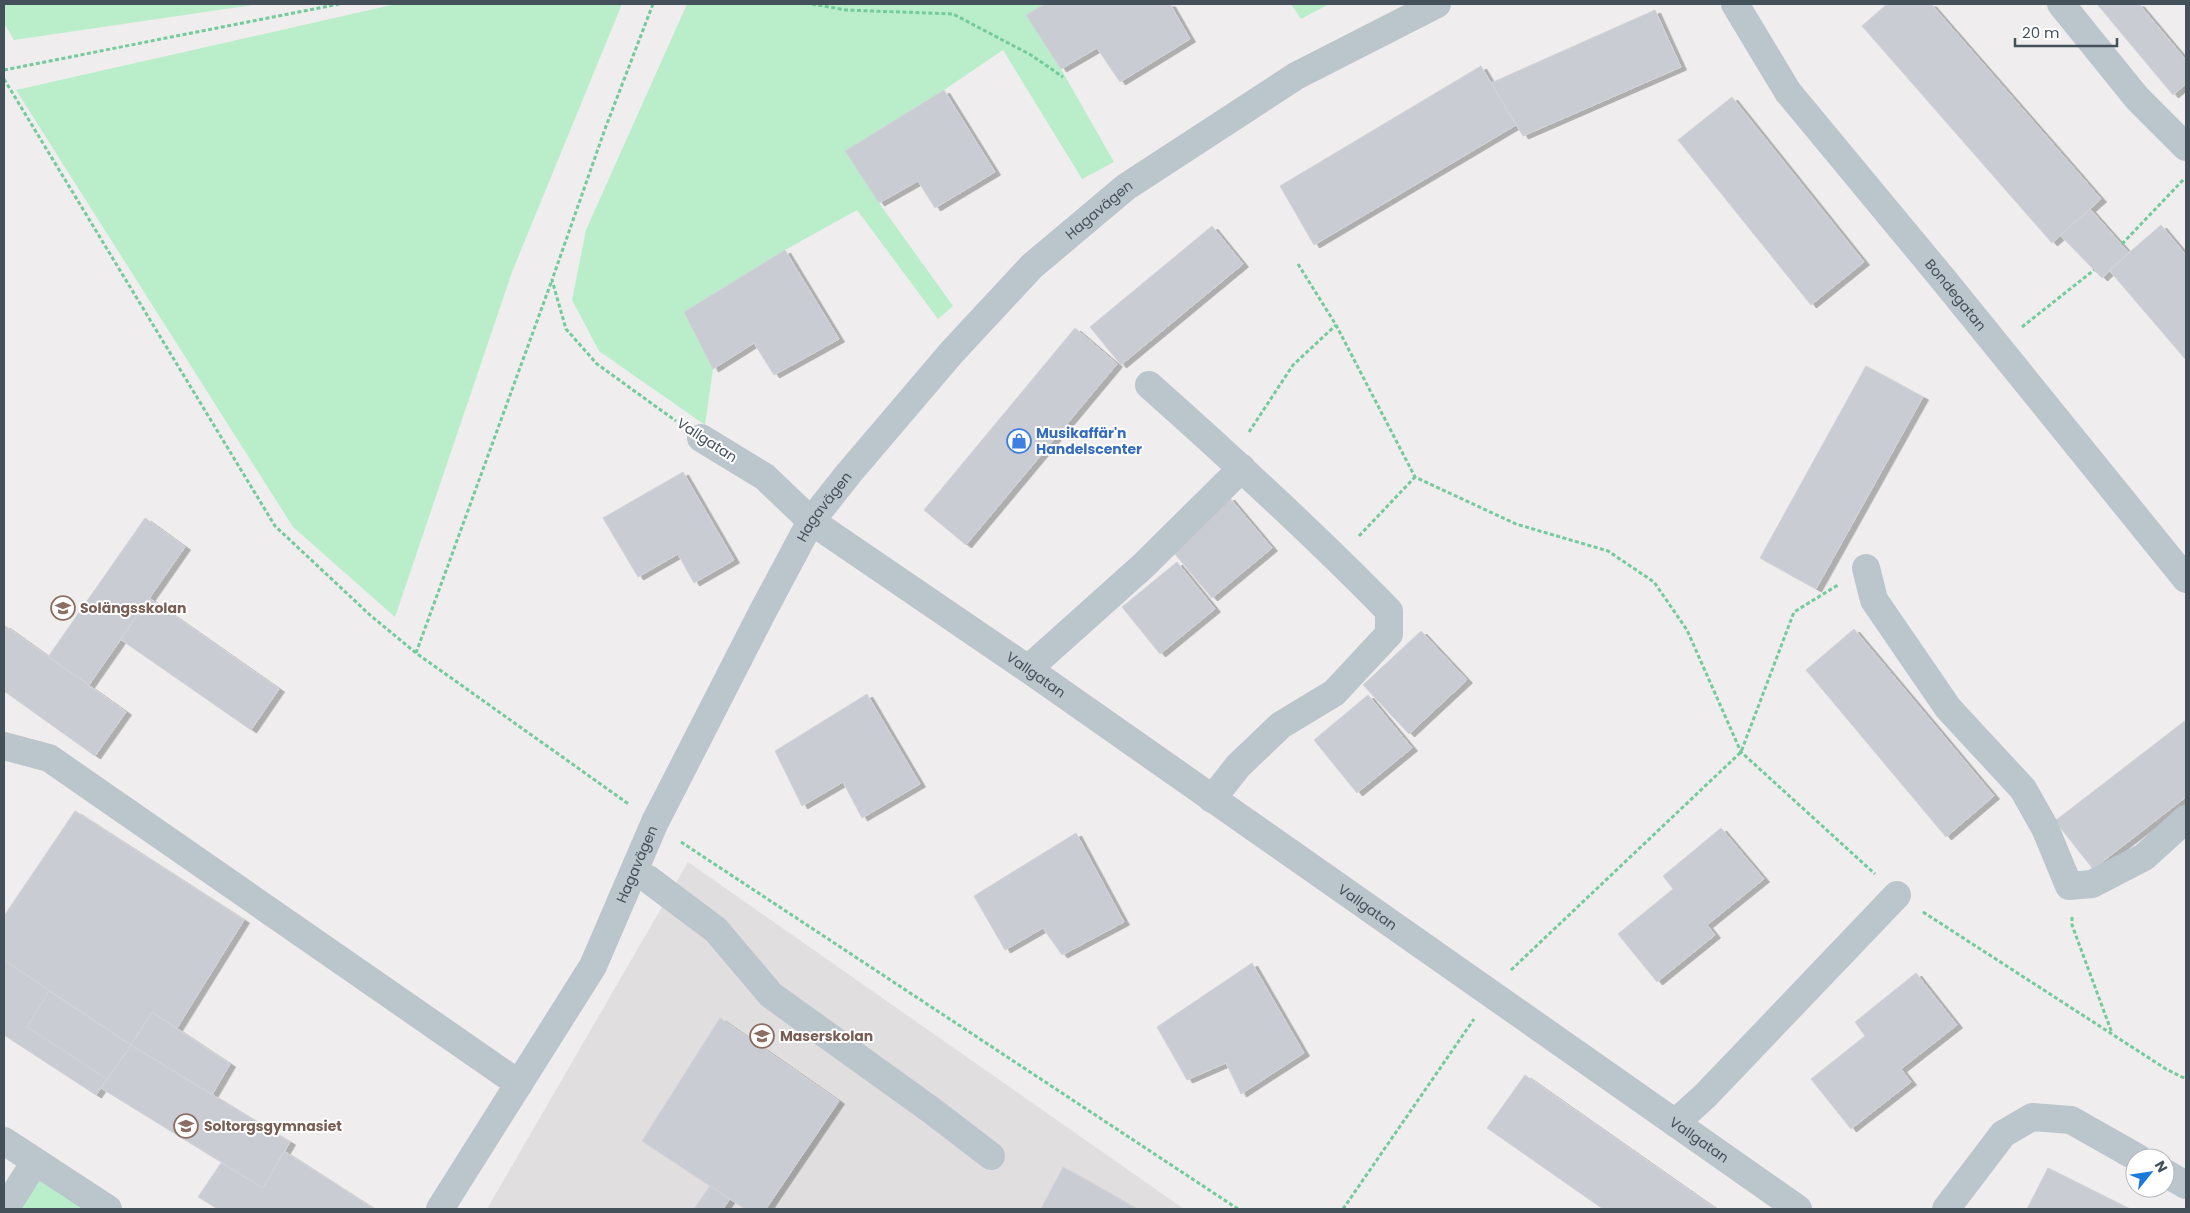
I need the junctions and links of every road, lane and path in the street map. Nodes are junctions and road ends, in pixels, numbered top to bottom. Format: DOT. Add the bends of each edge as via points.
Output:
graph roads {
  1 [pos="339,4"];
  2 [pos="653,4"];
  3 [pos="812,4"];
  4 [pos="1437,4"];
  5 [pos="1735,4"];
  6 [pos="2061,4"];
  7 [pos="4,70"];
  8 [pos="1063,76"];
  9 [pos="4,79"];
  10 [pos="2186,147"];
  11 [pos="2186,176"];
  12 [pos="2122,244"];
  13 [pos="1298,264"];
  14 [pos="2094,270"];
  15 [pos="552,280"];
  16 [pos="1336,325"];
  17 [pos="1998,347"];
  18 [pos="1149,385"];
  19 [pos="701,438"];
  20 [pos="1236,464"];
  21 [pos="1415,477"];
  22 [pos="811,521"];
  23 [pos="1338,558"];
  24 [pos="1866,568"];
  25 [pos="2186,579"];
  26 [pos="416,653"];
  27 [pos="1028,669"];
  28 [pos="4,746"];
  29 [pos="1741,752"];
  30 [pos="1212,798"];
  31 [pos="2186,818"];
  32 [pos="655,822"];
  33 [pos="634,872"];
  34 [pos="2069,886"];
  35 [pos="1897,895"];
  36 [pos="1491,994"];
  37 [pos="2112,1034"];
  38 [pos="2186,1078"];
  39 [pos="519,1084"];
  40 [pos="1674,1123"];
  41 [pos="4,1141"];
  42 [pos="2125,1151"];
  43 [pos="991,1156"];
  44 [pos="36,1162"];
  45 [pos="2175,1179"];
  46 [pos="2186,1186"];
  47 [pos="5,1209"];
  48 [pos="108,1209"];
  49 [pos="440,1209"];
  50 [pos="1238,1209"];
  51 [pos="1343,1209"];
  52 [pos="1798,1209"];
  53 [pos="1946,1209"];
  1 -- 7 [label="path"];
  2 -- 15 [label="path"];
  3 -- 8 [label="path" via="846,10 953,14 1031,55"];
  4 -- 22 [label="street, Hagavägen" via="1296,76 1126,187 1032,266 952,352"];
  5 -- 17 [label="street, Bondegatan" via="1788,92"];
  6 -- 10 [label="street" via="2137,98"];
  9 -- 26 [label="path" via="275,526 370,615"];
  11 -- 12 [label="path"];
  13 -- 16 [label="path"];
  14 -- 17 [label="path"];
  15 -- 19 [label="path, Vallgatan" via="566,329 597,364"];
  15 -- 26 [label="path"];
  16 -- 20 [label="path" via="1293,365"];
  16 -- 21 [label="path"];
  17 -- 25 [label="street, Bondegatan"];
  18 -- 20 [label="street"];
  19 -- 22 [label="street, Vallgatan" via="765,477"];
  20 -- 23 [label="street"];
  20 -- 27 [label="street" via="1143,566"];
  21 -- 23 [label="path"];
  21 -- 29 [label="path" via="1516,524 1608,551 1654,582 1687,630"];
  22 -- 27 [label="street, Vallgatan"];
  22 -- 32 [label="street, Hagavägen"];
  23 -- 30 [label="street" via="1389,611 1389,634 1334,693 1280,725 1238,766"];
  24 -- 29 [label="path" via="1794,612"];
  24 -- 34 [label="street" via="1874,600 1948,708 2023,789 2045,828"];
  26 -- 32 [label="path"];
  27 -- 30 [label="street, Vallgatan"];
  28 -- 39 [label="street" via="49,758"];
  29 -- 35 [label="path"];
  29 -- 36 [label="path" via="1518,962"];
  30 -- 36 [label="street, Vallgatan"];
  31 -- 34 [label="street" via="2144,857 2092,884"];
  32 -- 33 [label="street, Hagavägen"];
  32 -- 50 [label="path" via="673,837"];
  33 -- 39 [label="street, Hagavägen" via="593,966"];
  33 -- 43 [label="street" via="716,930 771,995"];
  34 -- 37 [label="path" via="2072,924"];
  35 -- 37 [label="path"];
  35 -- 40 [label="street" via="1706,1096"];
  36 -- 40 [label="street, Vallgatan"];
  36 -- 51 [label="path"];
  37 -- 38 [label="path"];
  39 -- 49 [label="street, Hagavägen"];
  40 -- 52 [label="street, Vallgatan"];
  41 -- 44 [label="street"];
  42 -- 53 [label="street" via="2071,1120 2032,1117 2003,1134"];
  44 -- 47 [label="street"];
  44 -- 48 [label="street"];
  45 -- 46 [label="street"];
}
